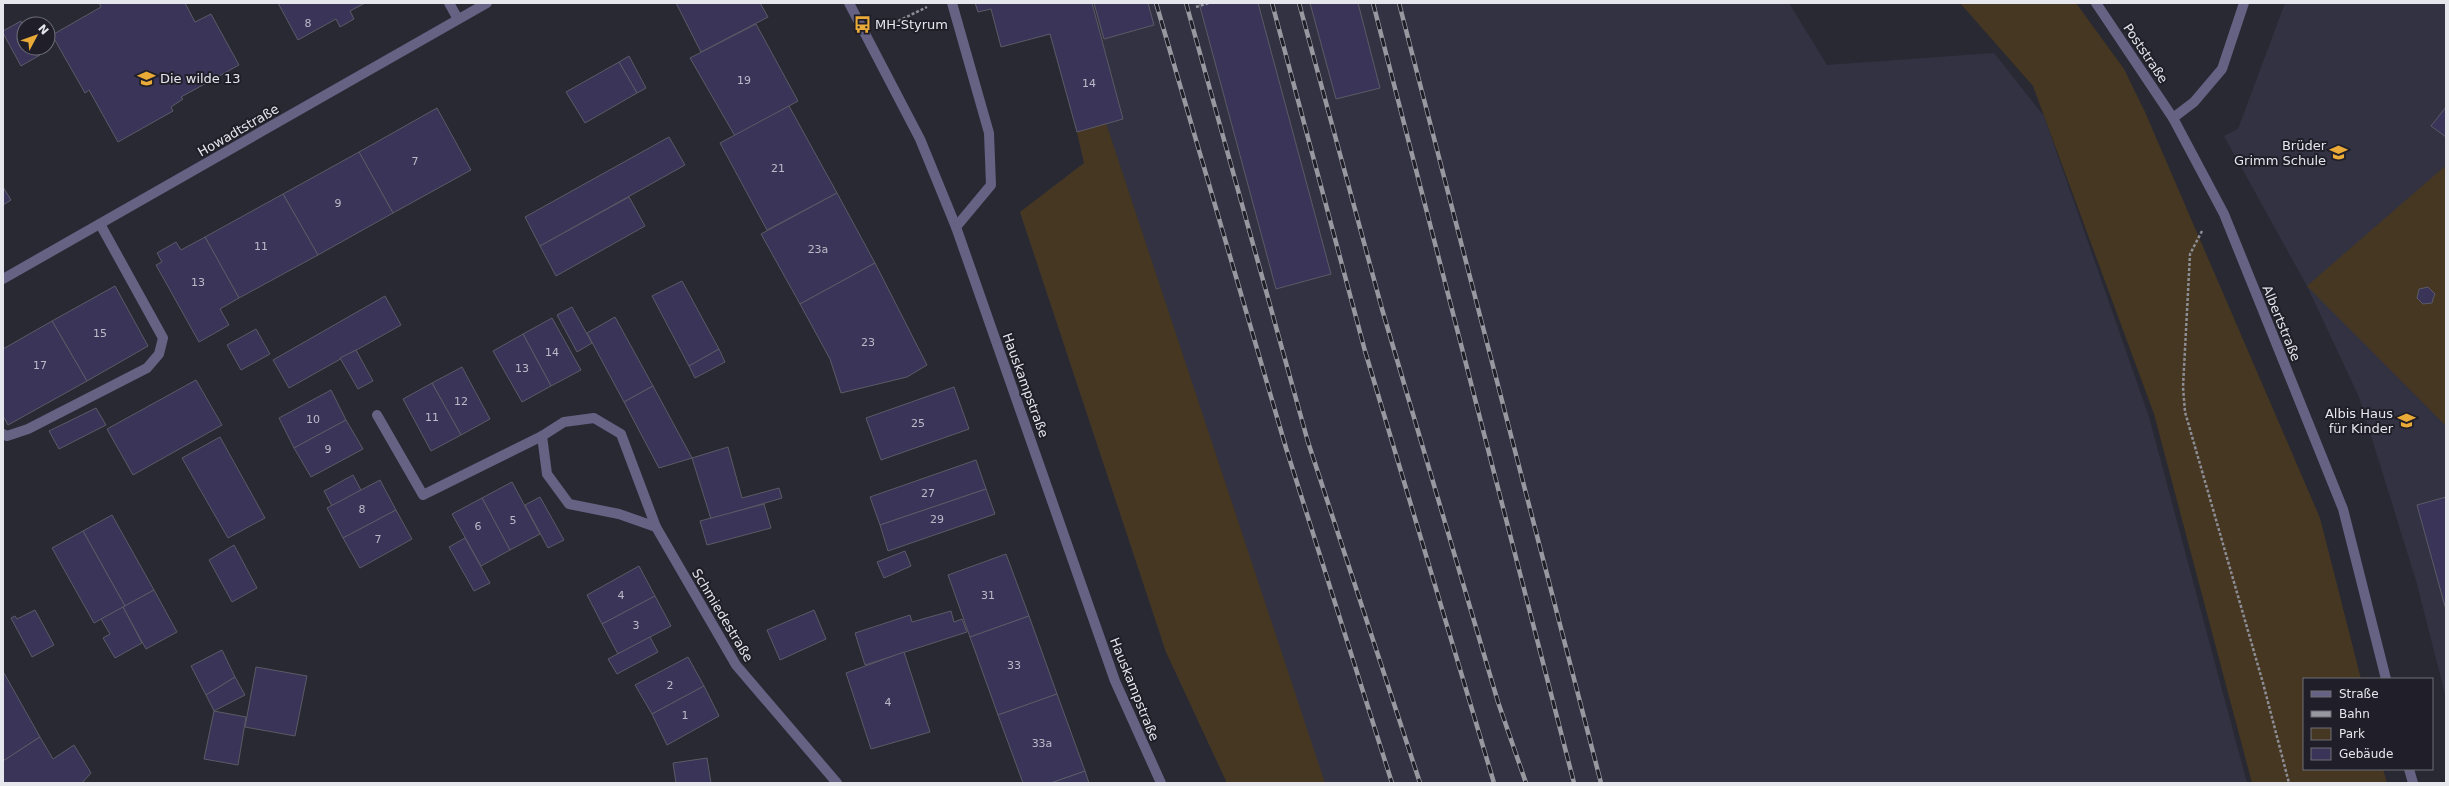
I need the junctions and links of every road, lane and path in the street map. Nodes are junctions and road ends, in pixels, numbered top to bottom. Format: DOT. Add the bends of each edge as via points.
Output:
graph roads {
  1 [pos="449,3"];
  2 [pos="487,3"];
  3 [pos="849,3"];
  4 [pos="952,3"];
  5 [pos="1209,3"];
  6 [pos="2096,3"];
  7 [pos="2244,3"];
  8 [pos="930,6"];
  9 [pos="1196,6"];
  10 [pos="888,17"];
  11 [pos="458,20"];
  12 [pos="2173,118"];
  13 [pos="2224,214"];
  14 [pos="100,224"];
  15 [pos="956,227"];
  16 [pos="3,279"];
  17 [pos="377,415"];
  18 [pos="3,434"];
  19 [pos="542,436"];
  20 [pos="656,527"];
  21 [pos="2386,678"];
  22 [pos="2409,770"];
  23 [pos="837,783"];
  24 [pos="1161,783"];
  25 [pos="2289,783"];
  26 [pos="2413,783"];
  1 -- 11 [label="street"];
  2 -- 11 [label="street, Howadtstraße"];
  3 -- 15 [label="street, Hauskampstraße" via="920,139"];
  4 -- 15 [label="street" via="989,133 991,185"];
  5 -- 9 [label="path"];
  6 -- 12 [label="street, Poststraße"];
  7 -- 12 [label="street" via="2222,69 2194,102"];
  8 -- 10 [label="path" via="892,24"];
  11 -- 14 [label="street, Howadtstraße"];
  12 -- 13 [label="street, Albertstraße"];
  13 -- 21 [label="street, Albertstraße" via="2343,509"];
  13 -- 25 [label="path" via="2205,225 2190,254 2183,387 2185,412"];
  14 -- 16 [label="street, Howadtstraße"];
  14 -- 18 [label="street" via="163,338 159,354 146,368 28,429 7,436"];
  15 -- 24 [label="street, Hauskampstraße" via="1115,681"];
  17 -- 19 [label="street, Schmiedestraße" via="423,495"];
  19 -- 20 [label="street" via="547,474 569,504 619,514"];
  19 -- 20 [label="street, Schmiedestraße" via="564,422 594,418 621,434"];
  20 -- 23 [label="street, Schmiedestraße" via="736,665"];
  22 -- 26 [label="street"];
}
